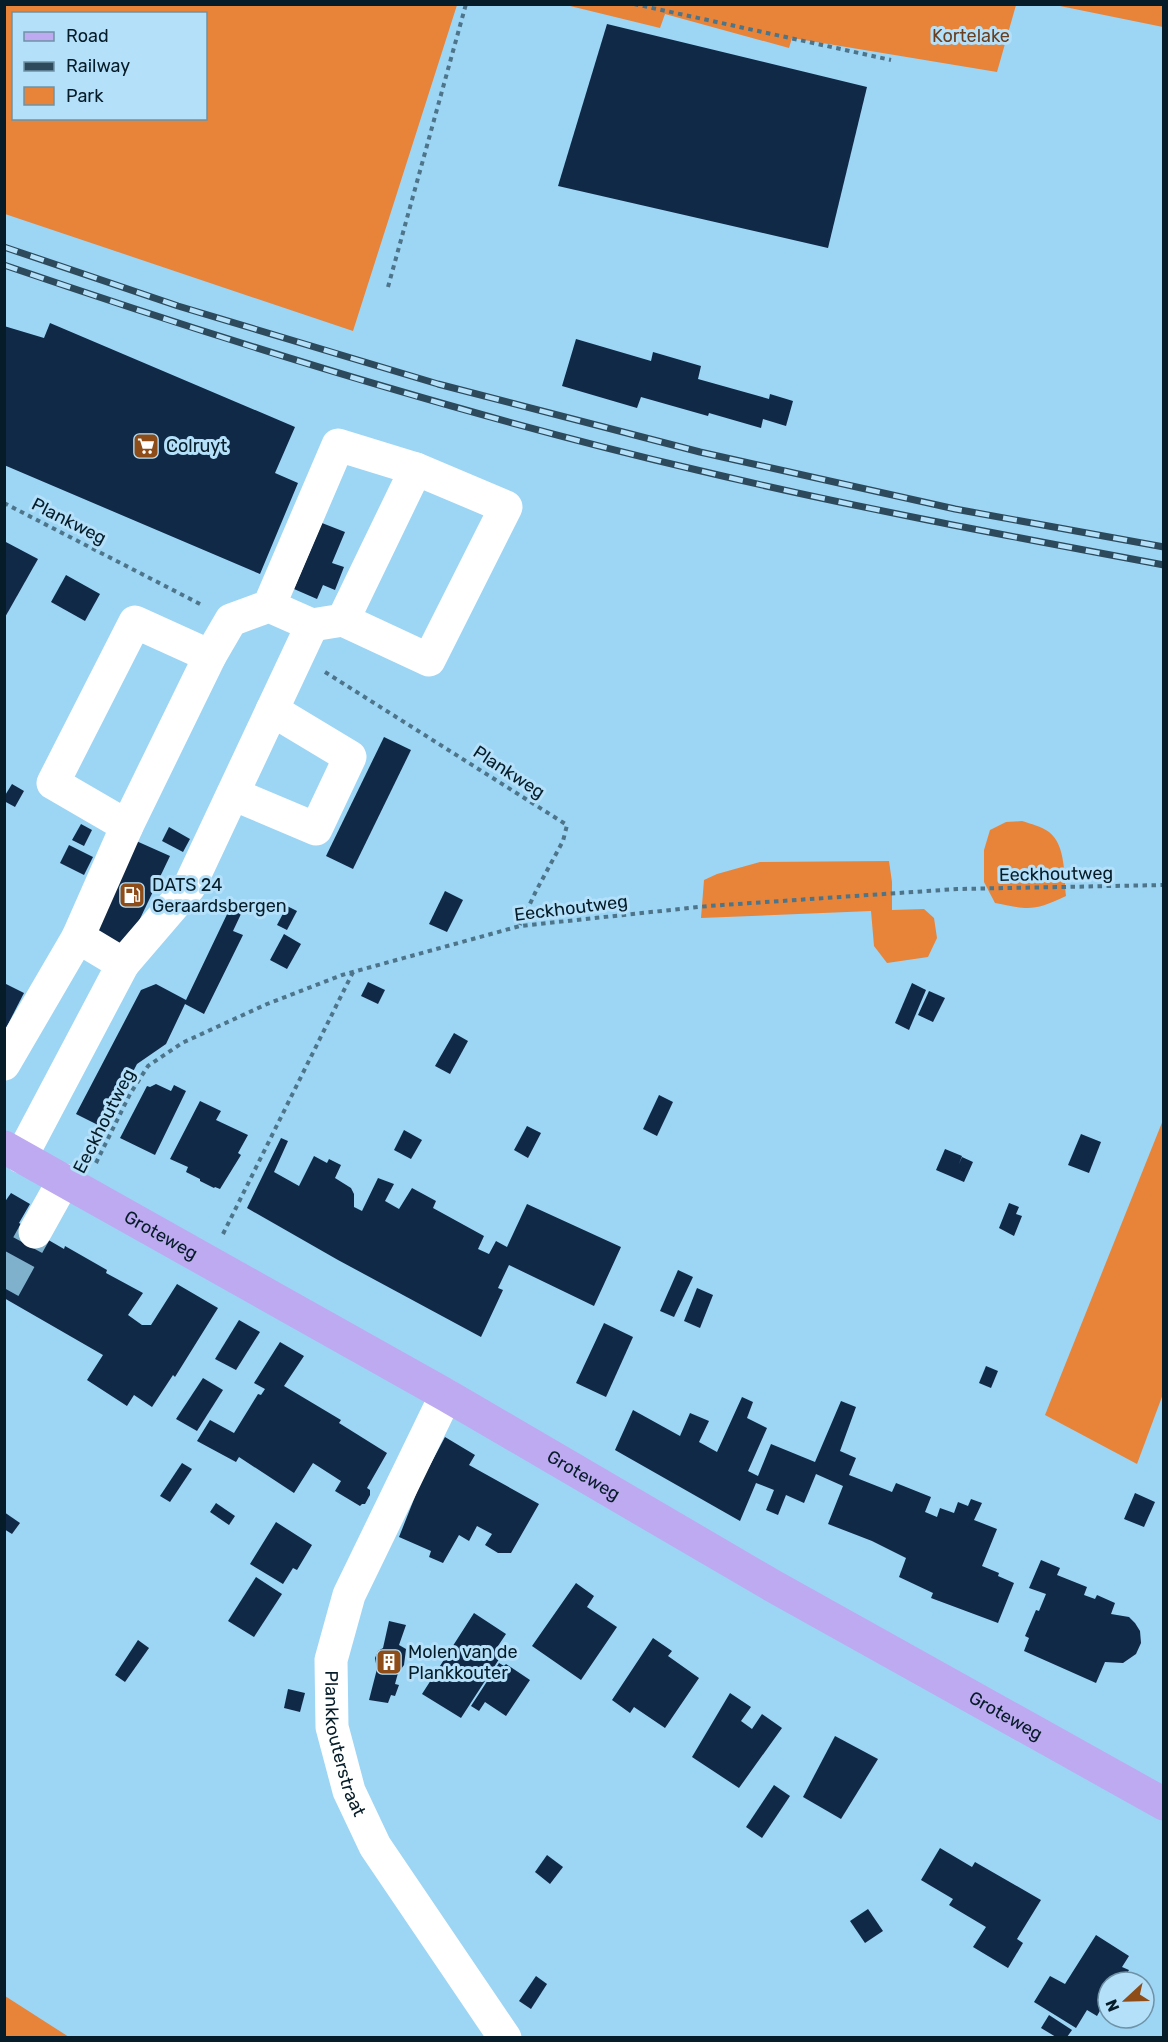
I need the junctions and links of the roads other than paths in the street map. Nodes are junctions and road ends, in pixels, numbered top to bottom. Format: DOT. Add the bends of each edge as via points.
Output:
graph roads {
  1 [pos="416,469"];
  2 [pos="269,606"];
  3 [pos="327,622"];
  4 [pos="210,656"];
  5 [pos="272,710"];
  6 [pos="233,794"];
  7 [pos="127,826"];
  8 [pos="78,937"];
  9 [pos="123,964"];
  10 [pos="4,1064"];
  11 [pos="13,1152"];
  12 [pos="73,1185"];
  13 [pos="35,1233"];
  14 [pos="446,1395"];
  15 [pos="1164,1804"];
  16 [pos="505,2037"];
  1 -- 2 [label="street" via="338,444"];
  1 -- 3 [label="street"];
  1 -- 3 [label="street" via="506,507 429,660"];
  2 -- 3 [label="street"];
  2 -- 4 [label="street" via="231,620"];
  3 -- 5 [label="street"];
  4 -- 7 [label="street"];
  4 -- 7 [label="street" via="135,622 53,783"];
  5 -- 6 [label="street"];
  5 -- 6 [label="street" via="350,757 316,829"];
  6 -- 9 [label="street" via="189,887"];
  7 -- 8 [label="street"];
  8 -- 9 [label="street"];
  8 -- 10 [label="street"];
  9 -- 11 [label="street"];
  11 -- 12 [label="main road, Groteweg"];
  12 -- 13 [label="street"];
  12 -- 14 [label="main road, Groteweg"];
  14 -- 15 [label="main road, Groteweg" via="773,1586"];
  14 -- 16 [label="street, Plankkouterstraat" via="349,1595 331,1660 332,1727 349,1791 375,1846"];
}
